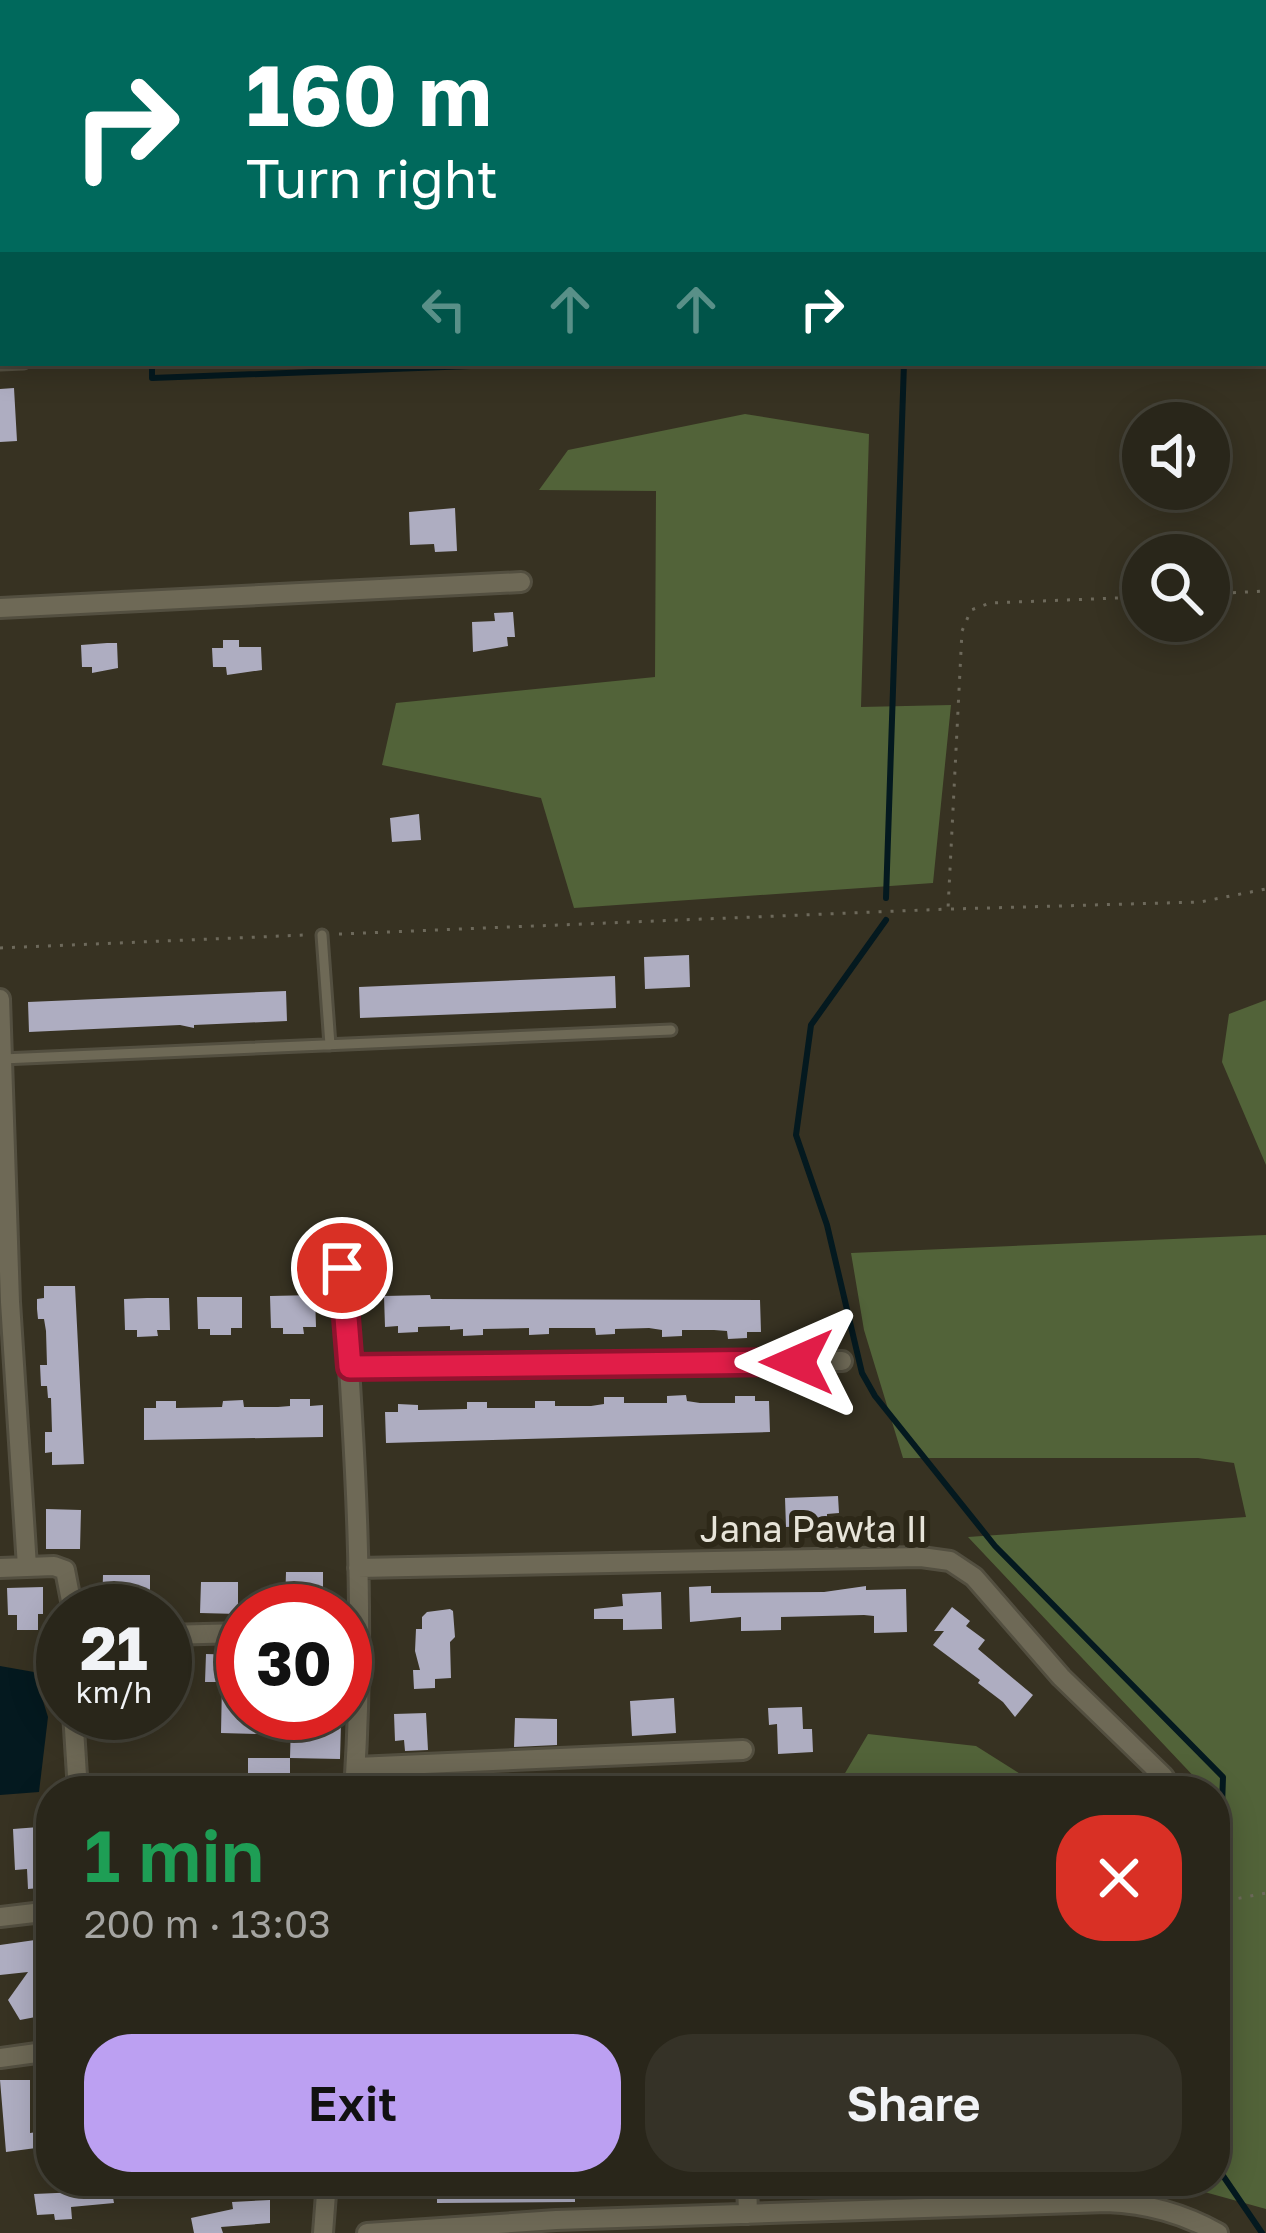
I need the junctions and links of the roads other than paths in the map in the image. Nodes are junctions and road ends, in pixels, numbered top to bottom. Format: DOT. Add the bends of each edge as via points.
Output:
graph roads {
  1 [pos="521,582"];
  2 [pos="0,608"];
  3 [pos="322,935"];
  4 [pos="0,999"];
  5 [pos="670,1030"];
  6 [pos="330,1045"];
  7 [pos="2,1059"];
  8 [pos="342,1268"];
  9 [pos="842,1361"];
  10 [pos="350,1367"];
  11 [pos="7,1388"];
  12 [pos="27,1567"];
  13 [pos="0,1568"];
  14 [pos="358,1568"];
  15 [pos="70,1584"];
  16 [pos="356,1584"];
  17 [pos="75,1740"];
  18 [pos="355,1740"];
  19 [pos="743,1750"];
  20 [pos="356,1767"];
  21 [pos="77,1776"];
  22 [pos="355,1776"];
  23 [pos="1163,1776"];
  24 [pos="36,1913"];
  25 [pos="0,1917"];
  26 [pos="36,2053"];
  27 [pos="0,2058"];
  28 [pos="326,2196"];
  29 [pos="1144,2196"];
  30 [pos="1144,2204"];
  31 [pos="754,2220"];
  32 [pos="323,2233"];
  33 [pos="367,2233"];
  34 [pos="1218,2233"];
  1 -- 2 [label="street"];
  3 -- 6 [label="lane"];
  4 -- 7 [label="street"];
  5 -- 6 [label="lane"];
  6 -- 7 [label="lane"];
  7 -- 11 [label="street"];
  8 -- 10 [label="street"];
  9 -- 10 [label="street"];
  10 -- 14 [label="street"];
  11 -- 12 [label="street"];
  12 -- 13 [label="street"];
  12 -- 15 [label="street" via="65,1570"];
  14 -- 16 [label="street"];
  14 -- 23 [label="street, Jana Pawła II" via="950,1561"];
  17 -- 21 [label="street"];
  18 -- 20 [label="street"];
  19 -- 20 [label="street"];
  20 -- 22 [label="street"];
  24 -- 25 [label="street"];
  26 -- 27 [label="street"];
  28 -- 32 [label="street"];
  29 -- 30 [label="street"];
  30 -- 31 [label="street"];
  30 -- 34 [label="street"];
  31 -- 33 [label="street" via="556,2219"];
}
